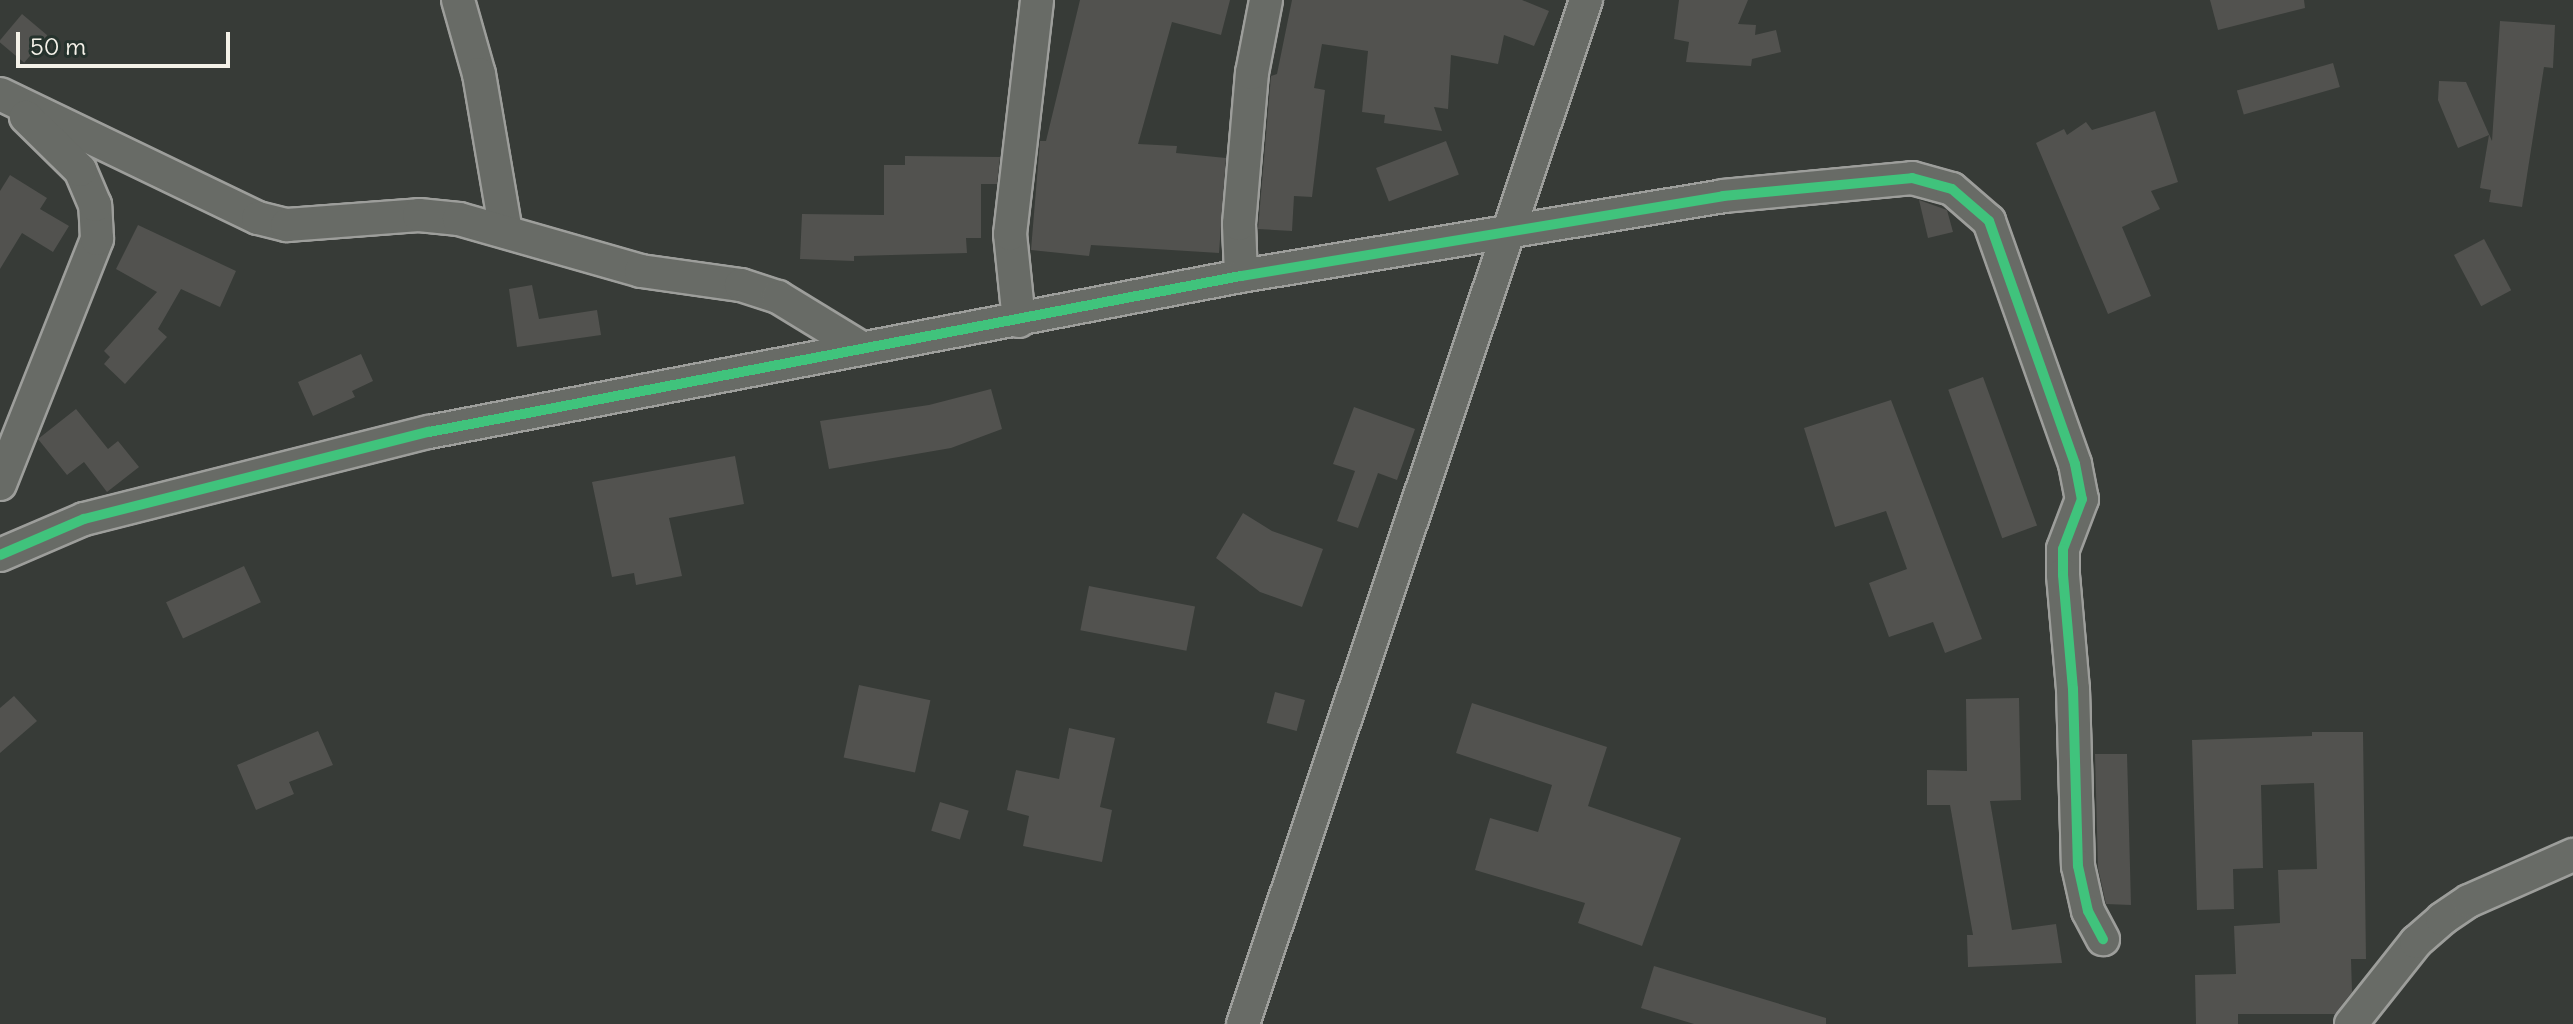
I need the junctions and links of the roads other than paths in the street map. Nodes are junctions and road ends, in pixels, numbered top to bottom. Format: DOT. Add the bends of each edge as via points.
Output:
graph roads {
  1 [pos="458,0"];
  2 [pos="1037,0"];
  3 [pos="1266,0"];
  4 [pos="1586,0"];
  5 [pos="3,96"];
  6 [pos="506,232"];
  7 [pos="1509,234"];
  8 [pos="1241,276"];
  9 [pos="1019,321"];
  10 [pos="860,347"];
  11 [pos="0,484"];
  12 [pos="0,555"];
  13 [pos="2573,855"];
  14 [pos="2103,939"];
  15 [pos="1243,1024"];
  16 [pos="2351,1024"];
  1 -- 6 [label="street" via="479,74"];
  2 -- 9 [label="street" via="1010,234"];
  3 -- 8 [label="street" via="1252,73 1239,224"];
  4 -- 7 [label="street"];
  5 -- 6 [label="street" via="258,218 318,225 419,215"];
  5 -- 11 [label="street" via="80,170 95,205 97,239"];
  6 -- 10 [label="street" via="641,271 741,285 778,297"];
  7 -- 8 [label="street"];
  7 -- 14 [label="street" via="1723,196 1912,178 1952,189 1989,221 2075,464 2082,499 2063,549 2063,575 2073,689 2078,866 2088,911"];
  7 -- 15 [label="street"];
  8 -- 9 [label="street"];
  9 -- 10 [label="street"];
  10 -- 12 [label="street" via="429,432 84,519"];
  13 -- 16 [label="street" via="2469,901 2442,919 2416,942"];
}
